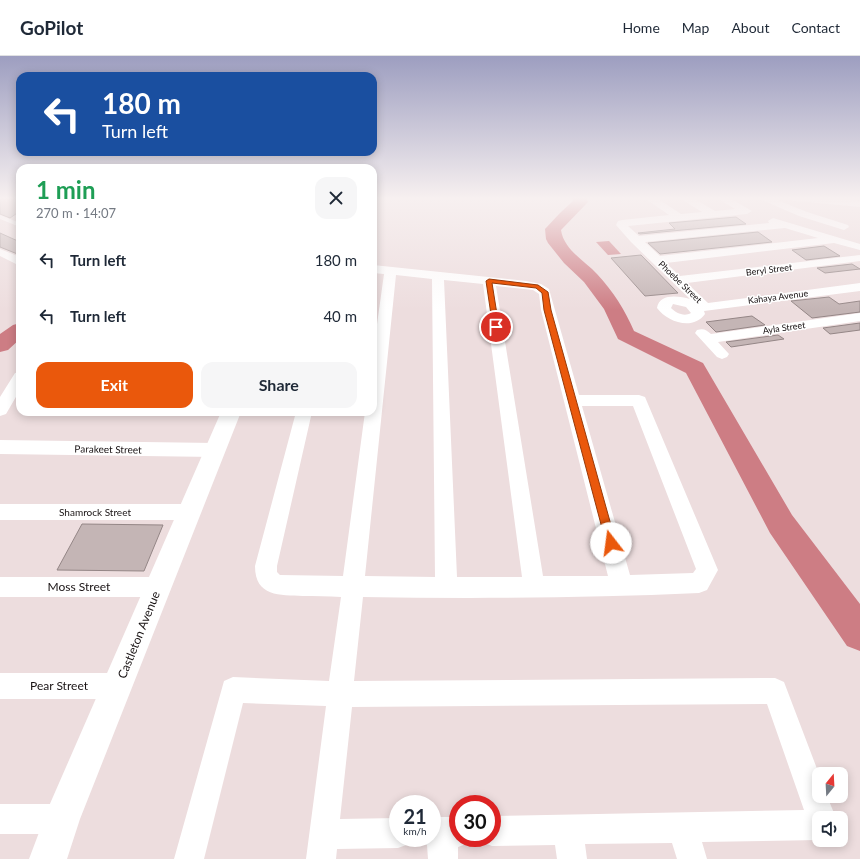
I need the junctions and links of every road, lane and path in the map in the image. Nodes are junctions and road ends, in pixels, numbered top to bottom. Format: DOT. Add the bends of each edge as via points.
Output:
graph roads {
  1 [pos="629,234"];
  2 [pos="690,234"];
  3 [pos="816,234"];
  4 [pos="635,240"];
  5 [pos="834,240"];
  6 [pos="860,247"];
  7 [pos="0,252"];
  8 [pos="860,258"];
  9 [pos="16,260"];
  10 [pos="658,260"];
  11 [pos="381,270"];
  12 [pos="438,276"];
  13 [pos="678,280"];
  14 [pos="489,281"];
  15 [pos="860,287"];
  16 [pos="697,311"];
  17 [pos="377,315"];
  18 [pos="860,317"];
  19 [pos="708,339"];
  20 [pos="722,354"];
  21 [pos="14,397"];
  22 [pos="572,400"];
  23 [pos="0,410"];
  24 [pos="229,416"];
  25 [pos="303,416"];
  26 [pos="368,416"];
  27 [pos="0,447"];
  28 [pos="215,450"];
  29 [pos="0,512"];
  30 [pos="190,512"];
  31 [pos="534,586"];
  32 [pos="622,586"];
  33 [pos="0,587"];
  34 [pos="158,587"];
  35 [pos="353,587"];
  36 [pos="446,588"];
  37 [pos="0,686"];
  38 [pos="118,686"];
  39 [pos="340,694"];
  40 [pos="818,811"];
  41 [pos="0,819"];
  42 [pos="62,819"];
  43 [pos="812,826"];
  44 [pos="683,828"];
  45 [pos="568,829"];
  46 [pos="501,831"];
  47 [pos="389,834"];
  48 [pos="322,846"];
  49 [pos="48,859"];
  50 [pos="189,859"];
  51 [pos="572,859"];
  52 [pos="692,859"];
  1 -- 4 [label="street, Phoebe Street"];
  2 -- 4 [label="street"];
  3 -- 5 [label="street"];
  4 -- 10 [label="street, Phoebe Street"];
  5 -- 6 [label="street"];
  5 -- 10 [label="street"];
  7 -- 9 [label="street"];
  8 -- 13 [label="street, Beryl Street"];
  10 -- 13 [label="street, Phoebe Street"];
  11 -- 12 [label="street"];
  11 -- 17 [label="street"];
  12 -- 14 [label="street"];
  12 -- 36 [label="street"];
  13 -- 16 [label="street, Phoebe Street"];
  14 -- 22 [label="street" via="538,287 545,292"];
  14 -- 31 [label="street"];
  15 -- 16 [label="street, Kahaya Avenue"];
  16 -- 19 [label="street, Phoebe Street"];
  18 -- 19 [label="street, Ayla Street"];
  19 -- 20 [label="street, Phoebe Street"];
  21 -- 23 [label="street"];
  22 -- 32 [label="street"];
  22 -- 32 [label="street" via="639,401 707,570 699,583"];
  24 -- 28 [label="street, Castleton Avenue"];
  25 -- 35 [label="street" via="266,566 266,575 277,585"];
  26 -- 35 [label="street"];
  27 -- 28 [label="street, Parakeet Street"];
  28 -- 30 [label="street, Castleton Avenue"];
  29 -- 30 [label="street, Shamrock Street"];
  30 -- 34 [label="street, Castleton Avenue"];
  31 -- 32 [label="street"];
  31 -- 36 [label="street"];
  33 -- 34 [label="street, Moss Street"];
  34 -- 38 [label="street, Castleton Avenue"];
  35 -- 36 [label="street"];
  35 -- 39 [label="street"];
  37 -- 38 [label="street, Pear Street"];
  38 -- 42 [label="street, Castleton Avenue"];
  39 -- 40 [label="street" via="775,691"];
  39 -- 48 [label="street"];
  39 -- 50 [label="street" via="233,690"];
  41 -- 42 [label="street"];
  42 -- 49 [label="street, Castleton Avenue"];
  43 -- 44 [label="street"];
  44 -- 45 [label="street"];
  44 -- 52 [label="street"];
  45 -- 46 [label="street"];
  45 -- 51 [label="street"];
  47 -- 48 [label="street"];
}
